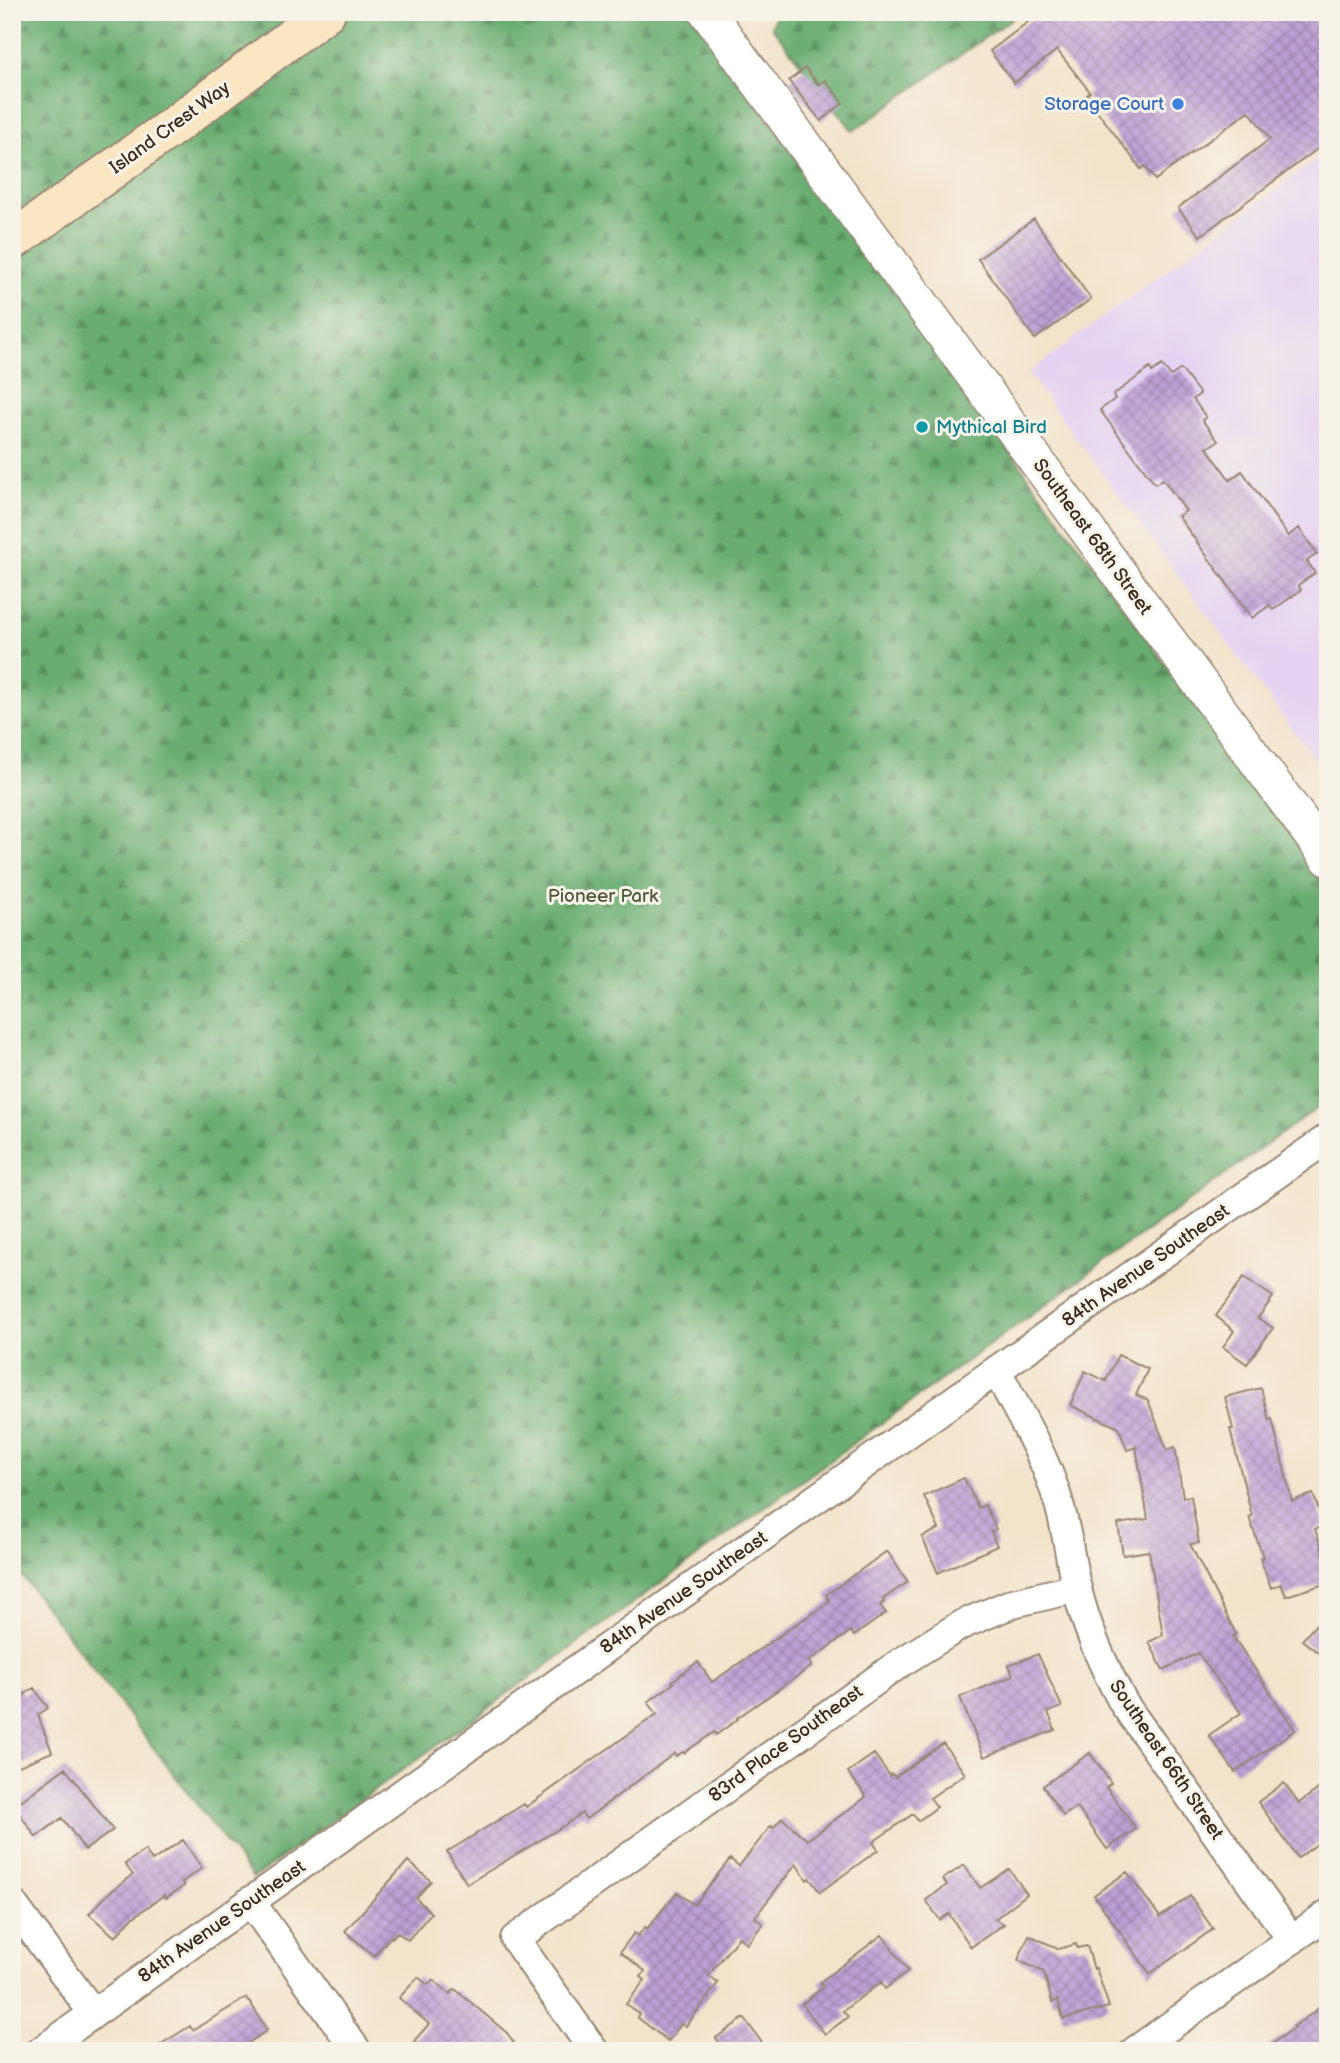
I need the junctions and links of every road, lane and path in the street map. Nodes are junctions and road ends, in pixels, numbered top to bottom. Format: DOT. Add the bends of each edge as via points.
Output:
graph roads {
  1 [pos="326,12"];
  2 [pos="707,12"];
  3 [pos="12,241"];
  4 [pos="1328,858"];
  5 [pos="1328,1138"];
  6 [pos="997,1371"];
  7 [pos="1077,1588"];
  8 [pos="250,1901"];
  9 [pos="12,1903"];
  10 [pos="1328,1914"];
  11 [pos="1292,1940"];
  12 [pos="93,2013"];
  13 [pos="41,2051"];
  14 [pos="356,2051"];
  15 [pos="594,2051"];
  16 [pos="1135,2051"];
  1 -- 3 [label="main road, Island Crest Way"];
  2 -- 4 [label="street, Southeast 68th Street"];
  5 -- 6 [label="street, 84th Avenue Southeast"];
  6 -- 7 [label="street, Southeast 66th Street" via="1056,1493"];
  6 -- 8 [label="street, 84th Avenue Southeast"];
  7 -- 11 [label="street, Southeast 66th Street" via="1093,1644 1124,1704"];
  7 -- 15 [label="street, 83rd Place Southeast" via="1013,1604 961,1625 900,1663 515,1938"];
  8 -- 12 [label="street, 84th Avenue Southeast"];
  8 -- 14 [label="street"];
  9 -- 12 [label="street"];
  10 -- 11 [label="street"];
  11 -- 16 [label="street"];
  12 -- 13 [label="street, 84th Avenue Southeast"];
}
